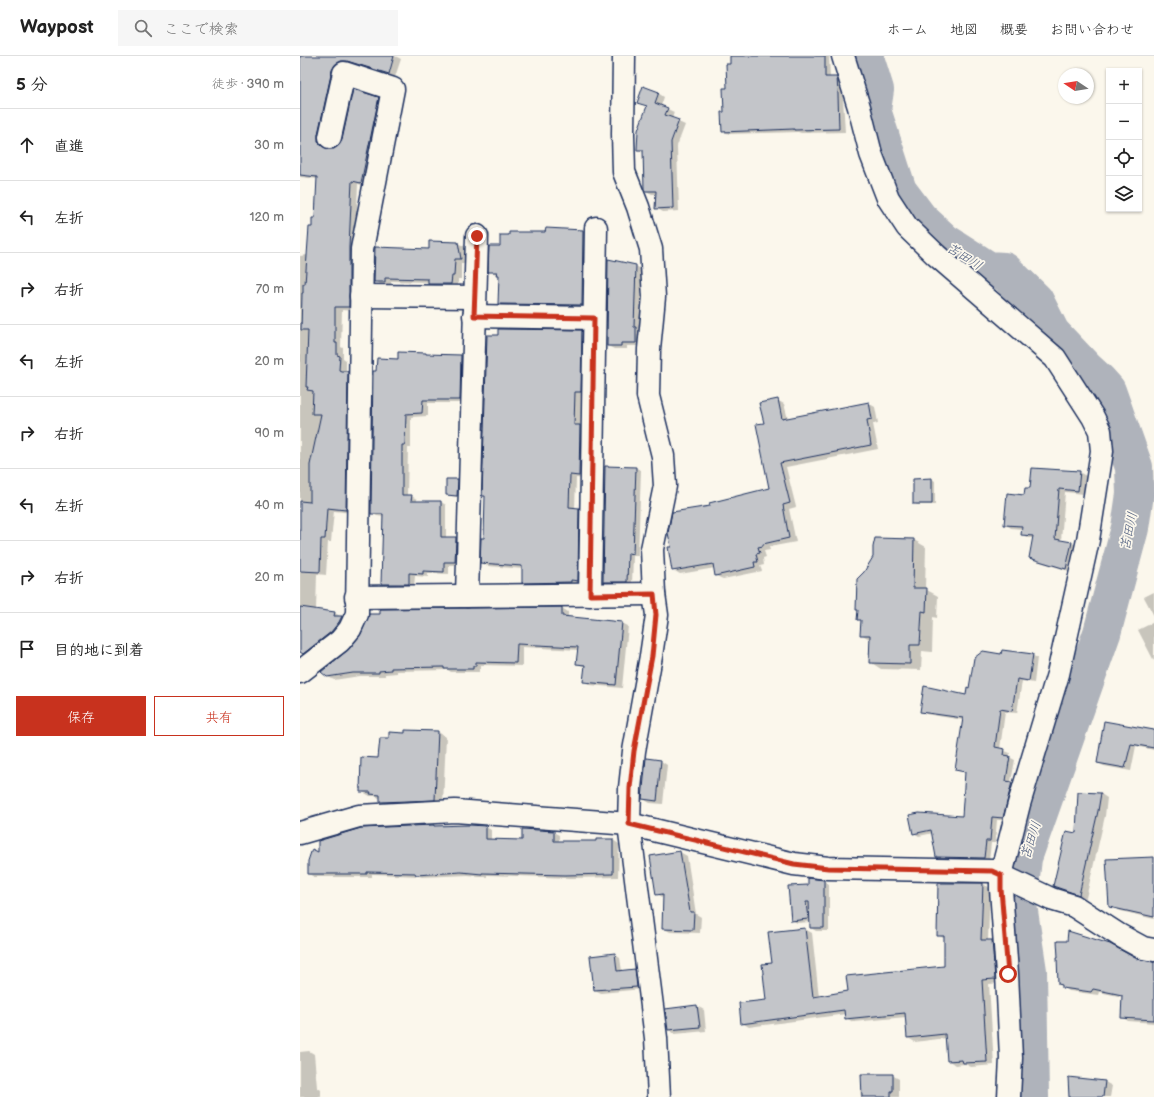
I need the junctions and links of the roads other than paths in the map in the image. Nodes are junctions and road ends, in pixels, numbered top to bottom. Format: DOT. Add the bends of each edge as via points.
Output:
graph roads {
  1 [pos="624,56"];
  2 [pos="842,56"];
  3 [pos="330,137"];
  4 [pos="596,228"];
  5 [pos="477,236"];
  6 [pos="361,296"];
  7 [pos="474,306"];
  8 [pos="594,318"];
  9 [pos="654,594"];
  10 [pos="590,595"];
  11 [pos="467,596"];
  12 [pos="356,597"];
  13 [pos="300,672"];
  14 [pos="629,824"];
  15 [pos="300,833"];
  16 [pos="1005,877"];
  17 [pos="1154,950"];
  18 [pos="659,1097"];
  19 [pos="1009,1097"];
  1 -- 9 [label="street" via="624,172 651,249 654,297 648,396 663,456 665,486 652,549"];
  2 -- 16 [label="street" via="871,154 888,198 908,227 936,255 1055,358 1100,431 1102,451 1088,540 1058,674 1019,804"];
  3 -- 6 [label="street" via="344,73 393,89 362,249"];
  4 -- 8 [label="street"];
  5 -- 7 [label="street"];
  6 -- 7 [label="street"];
  6 -- 12 [label="street"];
  7 -- 8 [label="street"];
  7 -- 11 [label="street"];
  8 -- 10 [label="street"];
  9 -- 10 [label="street"];
  9 -- 14 [label="street" via="656,615 652,656 634,751"];
  10 -- 11 [label="street"];
  11 -- 12 [label="street"];
  12 -- 13 [label="street" via="357,614 350,629 340,642"];
  14 -- 15 [label="street" via="455,811 359,816"];
  14 -- 16 [label="street" via="794,864 828,868 992,871"];
  14 -- 18 [label="street" via="656,1038"];
  16 -- 17 [label="street" via="1051,899 1074,906 1119,935 1143,948"];
  16 -- 19 [label="street" via="1001,889 1008,974 1011,1058"];
}
